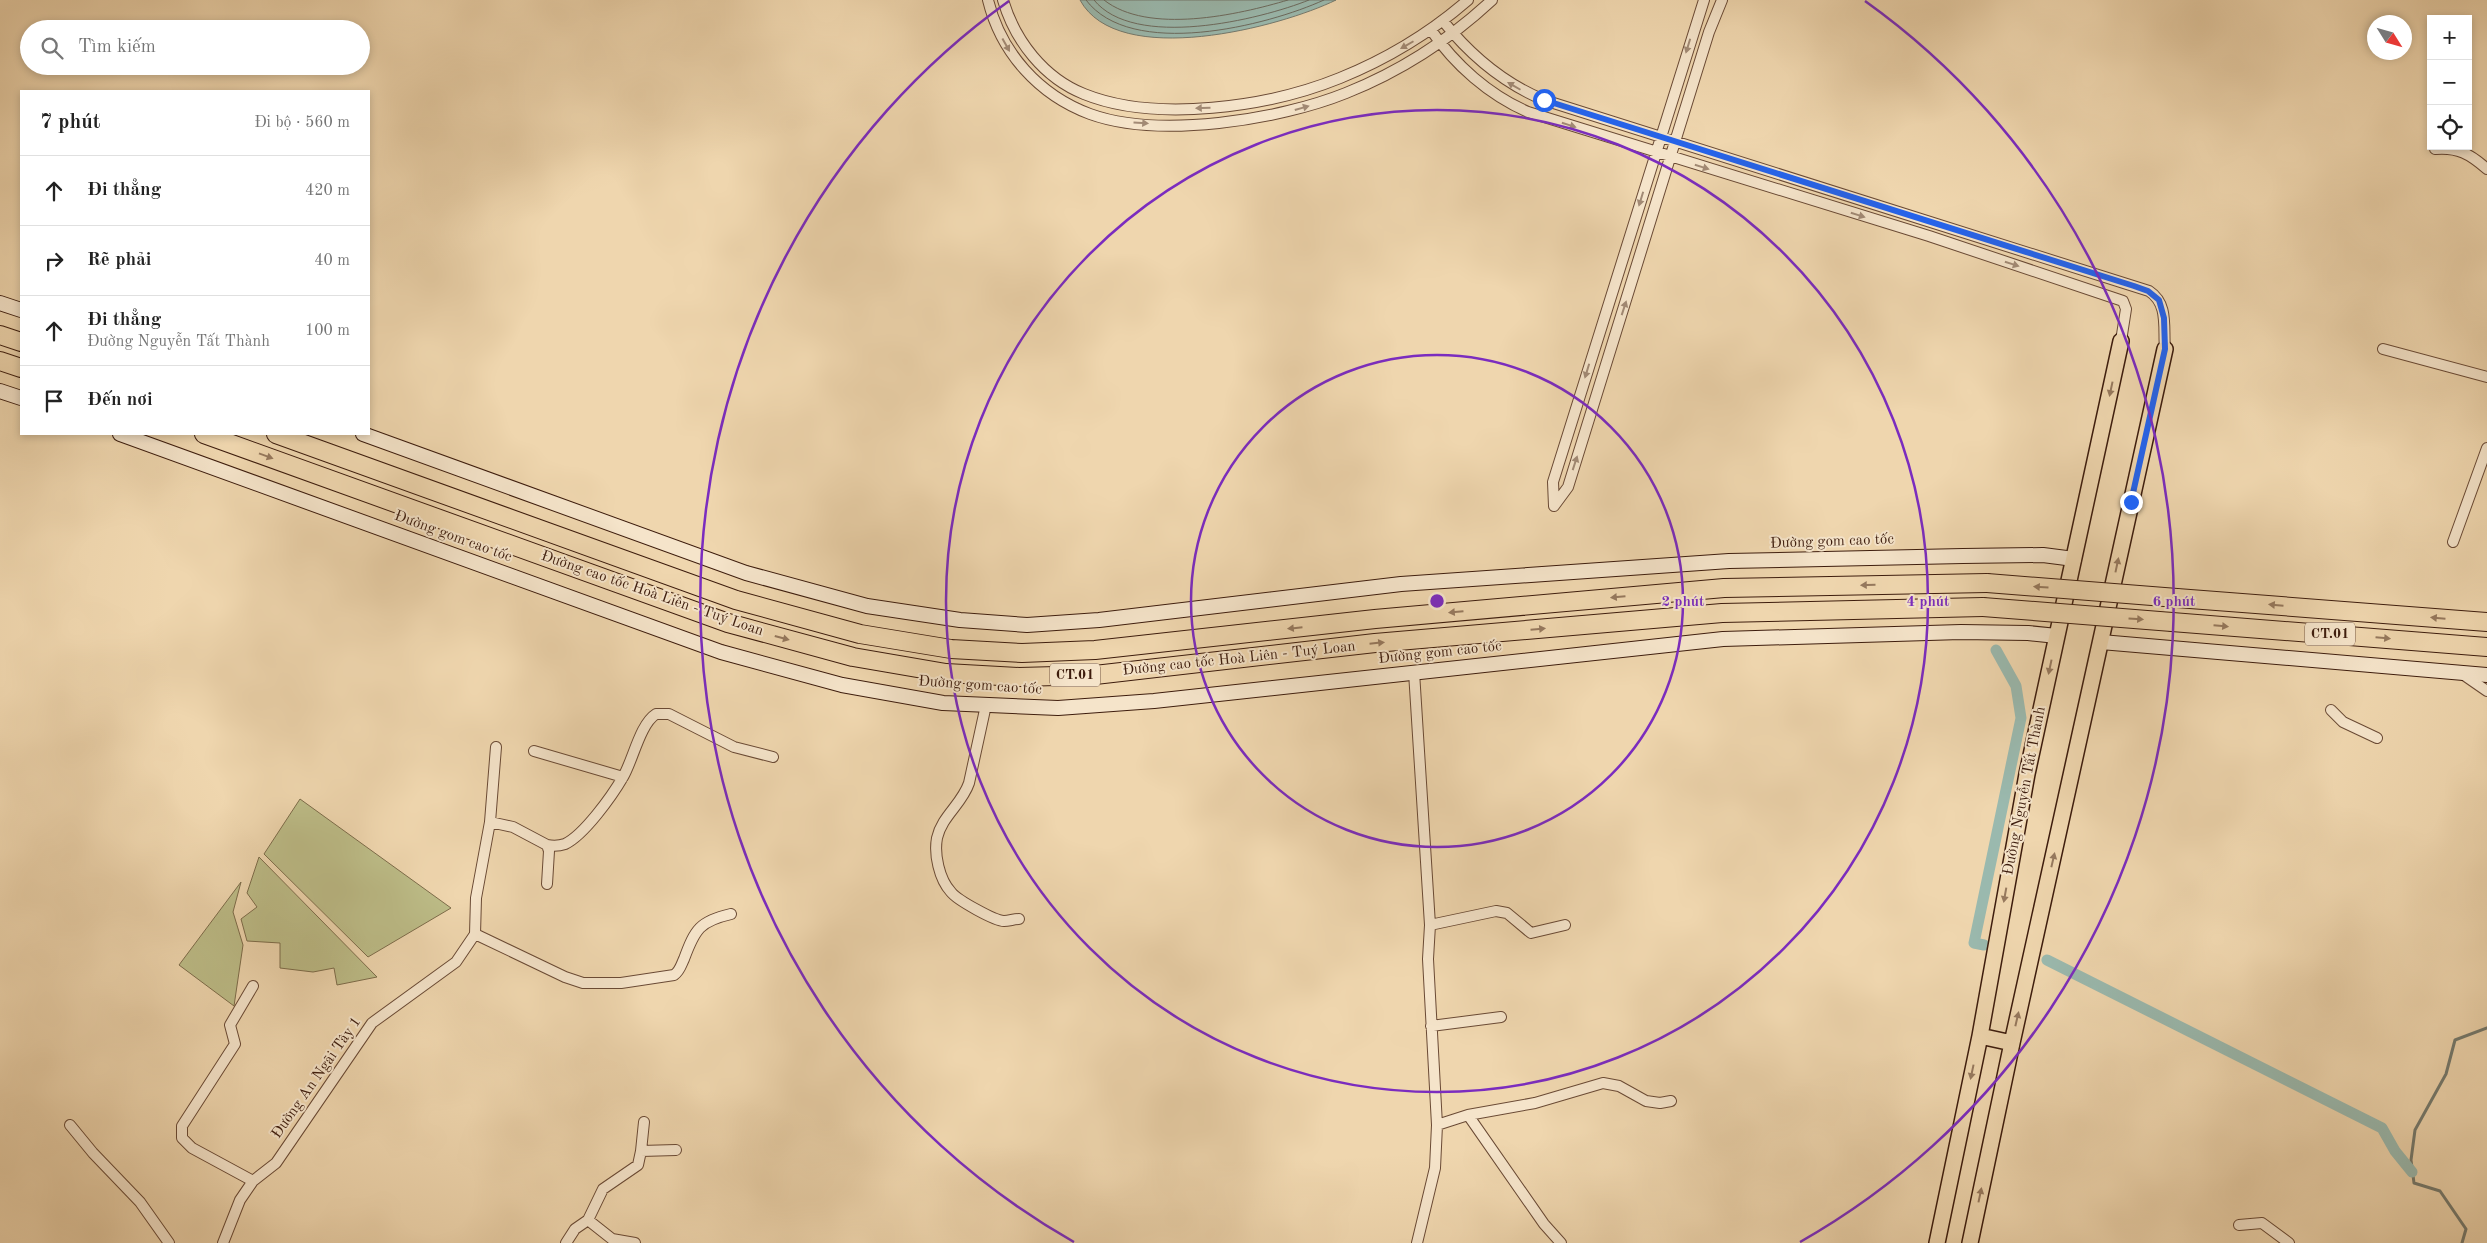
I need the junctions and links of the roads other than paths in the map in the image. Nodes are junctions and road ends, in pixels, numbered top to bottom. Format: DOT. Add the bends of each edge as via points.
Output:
graph roads {
  1 [pos="988,0"];
  2 [pos="1003,0"];
  3 [pos="1468,0"];
  4 [pos="1492,0"];
  5 [pos="1704,0"];
  6 [pos="1722,0"];
  7 [pos="1008,17"];
  8 [pos="1443,21"];
  9 [pos="995,23"];
  10 [pos="1431,30"];
  11 [pos="1454,34"];
  12 [pos="1440,44"];
  13 [pos="1234,106"];
  14 [pos="1236,121"];
  15 [pos="1660,137"];
  16 [pos="1676,142"];
  17 [pos="2463,150"];
  18 [pos="1656,153"];
  19 [pos="1671,158"];
  20 [pos="2487,168"];
  21 [pos="0,303"];
  22 [pos="20,310"];
  23 [pos="0,334"];
  24 [pos="2122,341"];
  25 [pos="20,342"];
  26 [pos="2165,349"];
  27 [pos="2383,349"];
  28 [pos="0,361"];
  29 [pos="20,368"];
  30 [pos="2487,377"];
  31 [pos="0,391"];
  32 [pos="20,398"];
  33 [pos="123,435"];
  34 [pos="207,435"];
  35 [pos="279,435"];
  36 [pos="366,435"];
  37 [pos="2487,448"];
  38 [pos="2453,542"];
  39 [pos="2074,559"];
  40 [pos="2487,622"];
  41 [pos="2057,636"];
  42 [pos="2101,642"];
  43 [pos="2487,647"];
  44 [pos="1414,672"];
  45 [pos="2461,673"];
  46 [pos="2487,675"];
  47 [pos="2487,691"];
  48 [pos="986,705"];
  49 [pos="2331,710"];
  50 [pos="2377,738"];
  51 [pos="496,747"];
  52 [pos="534,751"];
  53 [pos="773,757"];
  54 [pos="623,777"];
  55 [pos="490,822"];
  56 [pos="547,845"];
  57 [pos="547,884"];
  58 [pos="731,914"];
  59 [pos="1019,919"];
  60 [pos="1430,925"];
  61 [pos="1565,925"];
  62 [pos="475,934"];
  63 [pos="252,986"];
  64 [pos="1501,1017"];
  65 [pos="1431,1026"];
  66 [pos="1980,1036"];
  67 [pos="2012,1043"];
  68 [pos="1671,1101"];
  69 [pos="1468,1115"];
  70 [pos="644,1122"];
  71 [pos="70,1125"];
  72 [pos="1437,1125"];
  73 [pos="676,1150"];
  74 [pos="641,1151"];
  75 [pos="253,1181"];
  76 [pos="588,1220"];
  77 [pos="2239,1226"];
  78 [pos="169,1243"];
  79 [pos="223,1243"];
  80 [pos="566,1243"];
  81 [pos="635,1243"];
  82 [pos="1417,1243"];
  83 [pos="1560,1243"];
  84 [pos="1937,1243"];
  85 [pos="1970,1243"];
  86 [pos="2289,1243"];
  1 -- 9 [label="street"];
  2 -- 7 [label="street"];
  3 -- 8 [label="street"];
  4 -- 11 [label="street"];
  5 -- 15 [label="street, one-way"];
  6 -- 16 [label="street" via="1709,32"];
  7 -- 9 [label="street"];
  13 -- 7 [label="street, one-way" via="1130,106 1082,93 1034,58"];
  8 -- 10 [label="street"];
  8 -- 11 [label="street"];
  9 -- 14 [label="street, one-way" via="1011,54 1025,71 1080,110 1108,119 1146,124"];
  10 -- 12 [label="street"];
  10 -- 13 [label="street, one-way" via="1339,79 1282,97"];
  11 -- 12 [label="street"];
  15 -- 11 [label="street, one-way" via="1525,92 1493,72"];
  14 -- 12 [label="street, one-way" via="1295,110 1345,93"];
  12 -- 18 [label="street, one-way" via="1478,81 1513,104"];
  13 -- 14 [label="street"];
  15 -- 16 [label="street"];
  15 -- 18 [label="street"];
  16 -- 19 [label="street"];
  16 -- 26 [label="street" via="2148,291 2156,296 2162,307"];
  17 -- 20 [label="street"];
  18 -- 19 [label="street"];
  18 -- 19 [label="street, one-way" via="1553,482 1554,506 1568,487"];
  19 -- 24 [label="street, one-way" via="1929,236 2123,301 2126,309"];
  21 -- 22 [label="main road"];
  23 -- 25 [label="highway"];
  24 -- 39 [label="main road, Đường Nguyễn Tất Thành, one-way"];
  42 -- 26 [label="main road, one-way"];
  27 -- 30 [label="street"];
  28 -- 29 [label="highway"];
  31 -- 32 [label="main road"];
  33 -- 48 [label="main road, Đường gom cao tốc" via="722,652 842,686 943,703"];
  34 -- 43 [label="highway, Đường cao tốc Hoà Liên - Tuý Loan / CT.01, one-way, bridge" via="728,623 853,657 946,674 1019,677 1095,675 1375,643 1722,613 1983,607"];
  40 -- 35 [label="highway, Đường cao tốc Hoà Liên - Tuý Loan / CT.01, one-way, bridge" via="1986,583 1724,588 1375,619 1095,650 1022,653 951,649 860,634 736,600"];
  36 -- 39 [label="main road, Đường gom cao tốc" via="746,573 867,606 970,620 1027,624 1099,620 1401,584 1728,561 2043,555"];
  37 -- 38 [label="street"];
  39 -- 41 [label="main road, Đường Nguyễn Tất Thành"];
  41 -- 44 [label="main road, Đường gom cao tốc" via="1961,632 1723,638"];
  41 -- 66 [label="main road, Đường Nguyễn Tất Thành, one-way" via="2027,774"];
  42 -- 45 [label="main road"];
  67 -- 42 [label="main road, one-way"];
  44 -- 48 [label="main road, Đường gom cao tốc" via="1058,708"];
  44 -- 60 [label="street"];
  45 -- 46 [label="main road"];
  45 -- 47 [label="street"];
  48 -- 59 [label="street" via="969,783 965,795 942,821 936,859 951,892 1003,921"];
  49 -- 50 [label="street" via="2343,722"];
  51 -- 55 [label="street"];
  52 -- 54 [label="street"];
  53 -- 54 [label="street" via="734,748 669,714 656,714 648,722"];
  54 -- 56 [label="street" via="593,818 571,840 556,846"];
  55 -- 56 [label="street" via="518,829"];
  55 -- 62 [label="street" via="476,898"];
  56 -- 57 [label="street"];
  58 -- 62 [label="street" via="711,919 698,928 674,975 607,984 573,981"];
  60 -- 61 [label="street" via="1496,911 1507,913 1532,933"];
  60 -- 65 [label="street"];
  62 -- 75 [label="street, Đường An Ngãi Tây 1" via="456,962 372,1023 276,1163"];
  63 -- 75 [label="street" via="231,1021 235,1044 182,1126 182,1138 192,1148"];
  64 -- 65 [label="street"];
  65 -- 72 [label="street"];
  66 -- 67 [label="main road"];
  66 -- 84 [label="main road, Đường Nguyễn Tất Thành, one-way"];
  85 -- 67 [label="main road, one-way"];
  68 -- 69 [label="street" via="1646,1101 1618,1086 1603,1084 1535,1103"];
  69 -- 72 [label="street"];
  69 -- 83 [label="street"];
  70 -- 74 [label="street"];
  71 -- 78 [label="street" via="140,1202"];
  72 -- 82 [label="street" via="1435,1168"];
  73 -- 74 [label="street"];
  74 -- 76 [label="street" via="638,1165 603,1189"];
  75 -- 79 [label="street, Đường An Ngãi Tây 1" via="240,1200"];
  76 -- 80 [label="street" via="575,1229"];
  76 -- 81 [label="street" via="612,1239"];
  77 -- 86 [label="street" via="2262,1223"];
}
